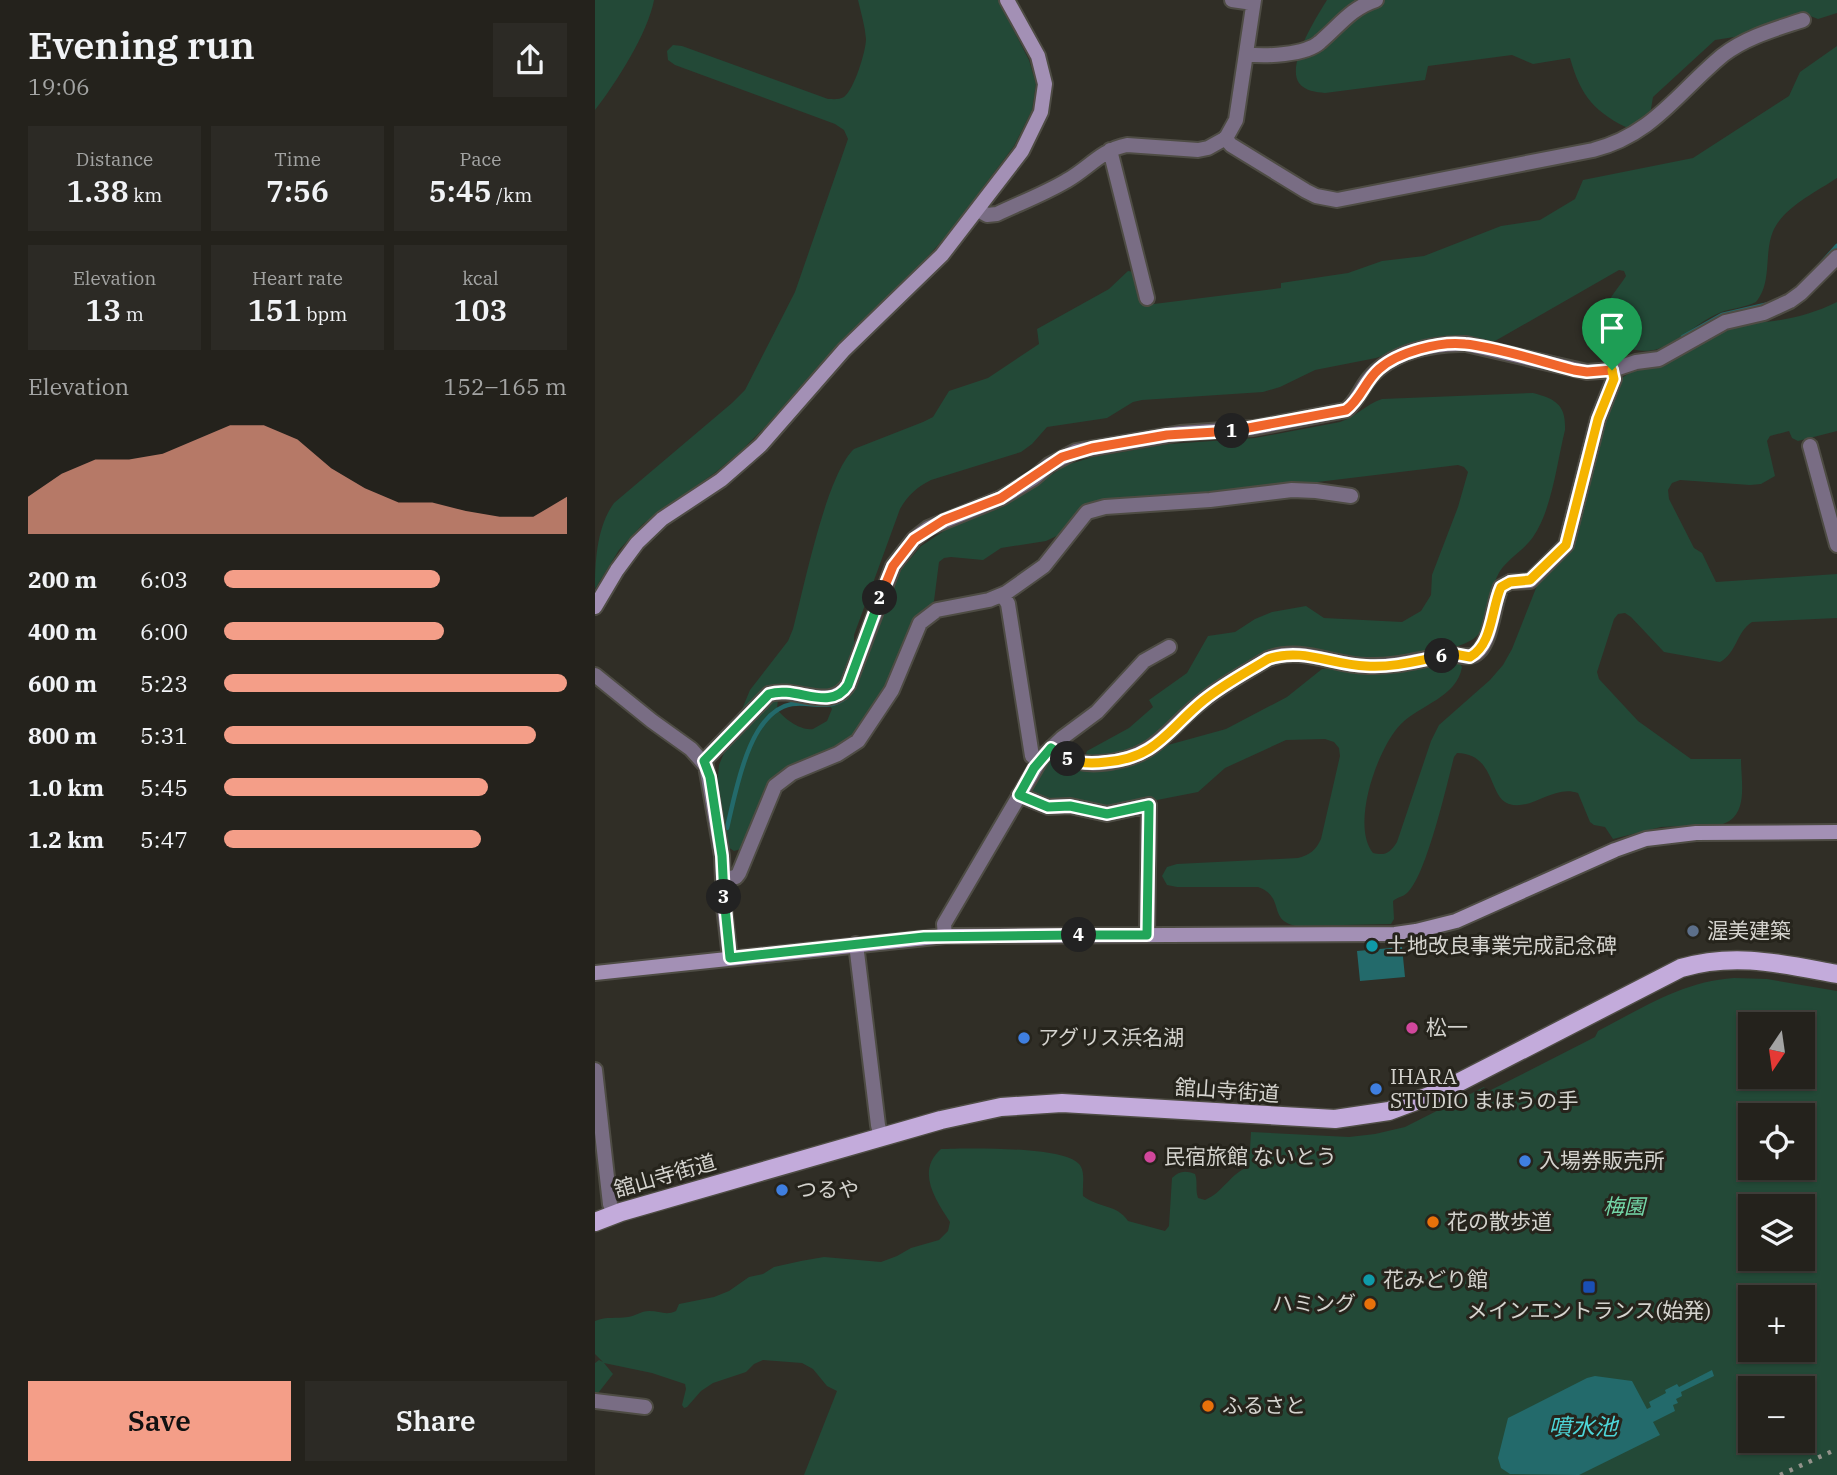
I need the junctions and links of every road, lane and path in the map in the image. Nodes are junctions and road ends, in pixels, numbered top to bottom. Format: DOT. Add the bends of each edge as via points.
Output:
graph roads {
  1 [pos="1007,0"];
  2 [pos="1232,0"];
  3 [pos="1376,0"];
  4 [pos="1253,1"];
  5 [pos="1803,20"];
  6 [pos="1246,54"];
  7 [pos="1225,138"];
  8 [pos="1110,150"];
  9 [pos="978,210"];
  10 [pos="1837,257"];
  11 [pos="1147,298"];
  12 [pos="1612,370"];
  13 [pos="1810,446"];
  14 [pos="1351,496"];
  15 [pos="1837,545"];
  16 [pos="1003,595"];
  17 [pos="595,607"];
  18 [pos="1169,646"];
  19 [pos="595,675"];
  20 [pos="1051,748"];
  21 [pos="704,761"];
  22 [pos="1039,761"];
  23 [pos="1019,795"];
  24 [pos="1837,832"];
  25 [pos="723,878"];
  26 [pos="1147,935"];
  27 [pos="945,936"];
  28 [pos="856,944"];
  29 [pos="730,958"];
  30 [pos="595,973"];
  31 [pos="1837,974"];
  32 [pos="595,1070"];
  33 [pos="881,1137"];
  34 [pos="614,1214"];
  35 [pos="595,1222"];
  36 [pos="595,1401"];
  37 [pos="645,1408"];
  1 -- 9 [label="street" via="1038,56 1045,98 1029,139"];
  2 -- 4 [label="street"];
  3 -- 6 [label="street" via="1354,10 1308,49"];
  4 -- 6 [label="street"];
  5 -- 7 [label="street" via="1735,46 1643,129 1593,150 1337,200 1315,196"];
  6 -- 7 [label="street" via="1236,120"];
  7 -- 8 [label="street" via="1198,150 1127,145"];
  8 -- 9 [label="street" via="1069,180 997,215"];
  8 -- 11 [label="street"];
  9 -- 17 [label="street" via="935,262 844,350 761,445 637,542"];
  10 -- 12 [label="street" via="1801,293 1777,308 1725,322 1659,359"];
  12 -- 20 [label="street" via="1614,379 1596,426 1568,540 1530,580 1501,587 1486,639 1474,655 1372,666 1301,654 1279,655 1220,689 1162,740 1134,757 1086,763"];
  12 -- 21 [label="street" via="1574,370 1474,345 1449,344 1388,362 1346,410 1238,430 1167,435 1062,457 1018,488 928,528 908,545 893,566 843,693 825,699 781,690 769,694"];
  13 -- 15 [label="street"];
  14 -- 16 [label="street" via="1292,491 1095,508 1044,566"];
  16 -- 22 [label="street" via="1032,755"];
  16 -- 25 [label="street" via="927,615 892,690 865,732 849,748 792,773 775,786 739,873"];
  18 -- 20 [label="street" via="1144,661 1097,712"];
  19 -- 21 [label="street"];
  20 -- 22 [label="street"];
  21 -- 25 [label="street"];
  22 -- 23 [label="street"];
  23 -- 26 [label="street" via="1048,807 1070,806 1107,814 1149,805"];
  23 -- 27 [label="street" via="944,924"];
  24 -- 26 [label="street" via="1696,833 1646,839 1475,913 1416,931"];
  25 -- 29 [label="street"];
  26 -- 27 [label="street"];
  27 -- 28 [label="street"];
  28 -- 29 [label="street"];
  28 -- 33 [label="street"];
  29 -- 30 [label="street"];
  31 -- 33 [label="main road, 舘山寺街道" via="1734,958 1681,968 1440,1092 1371,1115 1316,1119 1042,1103 971,1112"];
  32 -- 34 [label="street"];
  33 -- 34 [label="main road, 舘山寺街道"];
  34 -- 35 [label="main road, 舘山寺街道"];
  36 -- 37 [label="street"];
}
